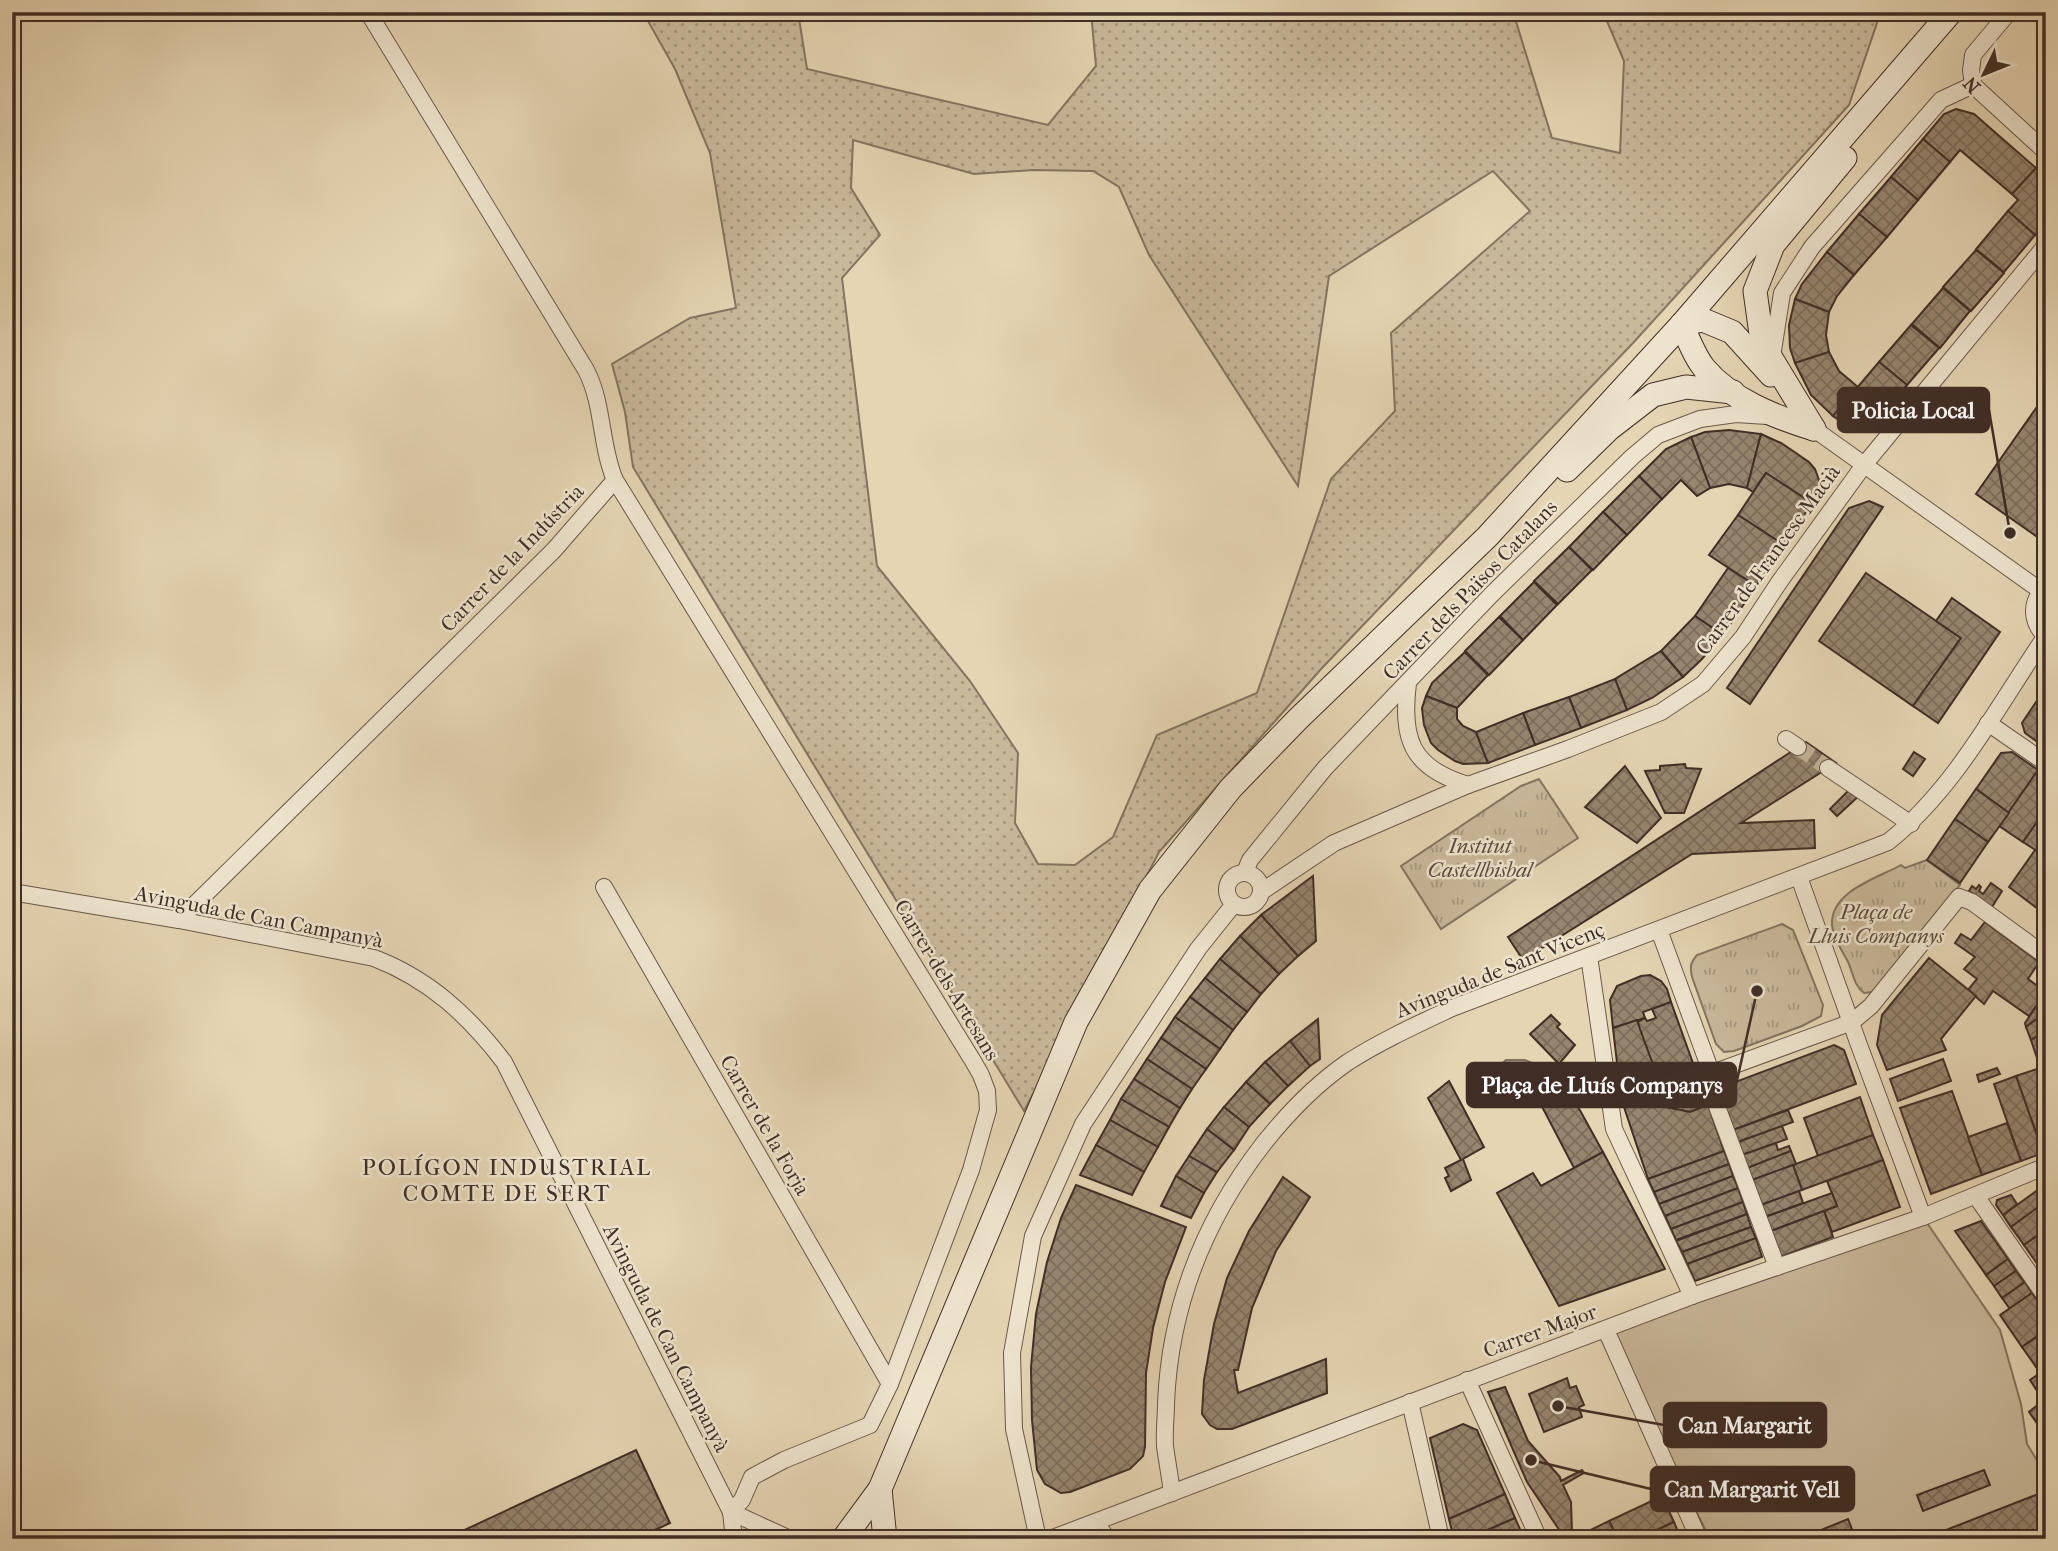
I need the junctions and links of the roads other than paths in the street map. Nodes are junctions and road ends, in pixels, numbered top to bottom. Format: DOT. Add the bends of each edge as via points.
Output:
graph roads {
  1 [pos="368,12"];
  2 [pos="1951,12"];
  3 [pos="2009,12"];
  4 [pos="1973,85"];
  5 [pos="1863,114"];
  6 [pos="2046,152"];
  7 [pos="2046,245"];
  8 [pos="1682,324"];
  9 [pos="1772,358"];
  10 [pos="1733,392"];
  11 [pos="1773,416"];
  12 [pos="1814,429"];
  13 [pos="1864,465"];
  14 [pos="614,480"];
  15 [pos="1487,537"];
  16 [pos="2043,589"];
  17 [pos="2045,637"];
  18 [pos="1408,683"];
  19 [pos="1988,723"];
  20 [pos="2046,762"];
  21 [pos="1828,768"];
  22 [pos="1468,785"];
  23 [pos="1911,824"];
  24 [pos="1245,872"];
  25 [pos="1799,877"];
  26 [pos="604,887"];
  27 [pos="12,892"];
  28 [pos="1261,892"];
  29 [pos="1234,904"];
  30 [pos="180,920"];
  31 [pos="1659,930"];
  32 [pos="1589,956"];
  33 [pos="2046,956"];
  34 [pos="1852,1022"];
  35 [pos="1718,1071"];
  36 [pos="2046,1166"];
  37 [pos="1976,1196"];
  38 [pos="1923,1217"];
  39 [pos="1777,1267"];
  40 [pos="1692,1296"];
  41 [pos="2046,1297"];
  42 [pos="1606,1330"];
  43 [pos="1467,1380"];
  44 [pos="890,1384"];
  45 [pos="1410,1402"];
  46 [pos="880,1489"];
  47 [pos="1172,1493"];
  48 [pos="731,1512"];
  49 [pos="1099,1521"];
  50 [pos="842,1538"];
  51 [pos="726,1539"];
  52 [pos="734,1539"];
  53 [pos="790,1539"];
  54 [pos="885,1539"];
  55 [pos="1038,1539"];
  56 [pos="1050,1539"];
  57 [pos="1113,1539"];
  58 [pos="1441,1539"];
  59 [pos="1539,1539"];
  60 [pos="1699,1539"];
  1 -- 14 [label="street, Carrer de la Indústria" via="586,370"];
  2 -- 5 [label="street"];
  3 -- 4 [label="street" via="1973,55"];
  4 -- 6 [label="street"];
  4 -- 9 [label="street" via="1941,100 1804,258 1782,293"];
  5 -- 8 [label="street"];
  5 -- 9 [label="street" via="1852,150 1773,245 1755,291 1761,334"];
  7 -- 13 [label="street, Carrer de Francesc Macià"];
  8 -- 10 [label="street" via="1705,369"];
  8 -- 12 [label="street" via="1703,320 1732,332"];
  8 -- 15 [label="street"];
  9 -- 12 [label="street"];
  10 -- 11 [label="street"];
  10 -- 15 [label="street" via="1686,387 1653,395"];
  11 -- 12 [label="street"];
  11 -- 18 [label="street, Carrer dels Països Catalans" via="1736,414 1700,419 1658,435 1492,594"];
  12 -- 13 [label="street"];
  13 -- 16 [label="street"];
  13 -- 22 [label="street, Carrer de Francesc Macià" via="1743,637 1703,684 1661,712"];
  14 -- 30 [label="street, Carrer de la Indústria" via="554,550"];
  14 -- 44 [label="street, Carrer dels Artesans" via="973,1061 987,1091 988,1110 971,1170"];
  15 -- 46 [label="street" via="1231,788 1150,890 1076,1022"];
  16 -- 17 [label="street" via="2034,620"];
  17 -- 19 [label="street, Avinguda de Sant Vicenç"];
  18 -- 22 [label="street" via="1405,725 1415,750 1432,770"];
  18 -- 24 [label="street, Carrer dels Països Catalans" via="1325,768"];
  19 -- 20 [label="street"];
  19 -- 23 [label="street, Avinguda de Sant Vicenç"];
  21 -- 23 [label="street"];
  22 -- 28 [label="street, Carrer de Francesc Macià" via="1334,844"];
  23 -- 25 [label="street, Avinguda de Sant Vicenç" via="1888,842"];
  24 -- 28 [label="street" via="1259,881"];
  24 -- 29 [label="street" via="1234,875 1227,884 1227,895"];
  25 -- 31 [label="street, Avinguda de Sant Vicenç"];
  25 -- 34 [label="street"];
  26 -- 44 [label="street, Carrer de la Forja"];
  27 -- 30 [label="street, Avinguda de Can Campanyà"];
  28 -- 29 [label="street, Carrer de Francesc Macià" via="1248,907"];
  29 -- 55 [label="street" via="1198,949 1083,1124 1033,1236 1012,1353 1014,1429"];
  30 -- 48 [label="street, Avinguda de Can Campanyà" via="374,958 428,986 481,1032 504,1062"];
  31 -- 32 [label="street, Avinguda de Sant Vicenç"];
  31 -- 35 [label="street" via="1710,1069"];
  32 -- 40 [label="street" via="1614,1129"];
  32 -- 47 [label="street, Avinguda de Sant Vicenç" via="1452,1008 1346,1063 1307,1094 1240,1174 1211,1223 1176,1321 1167,1381 1165,1444"];
  33 -- 34 [label="street" via="1959,897 1871,1006"];
  34 -- 35 [label="street"];
  34 -- 38 [label="street"];
  35 -- 39 [label="street" via="1712,1086 1715,1101"];
  36 -- 37 [label="street, Carrer Major"];
  37 -- 38 [label="street, Carrer Major"];
  37 -- 41 [label="street"];
  38 -- 39 [label="street, Carrer Major"];
  39 -- 40 [label="street, Carrer Major"];
  40 -- 42 [label="street, Carrer Major"];
  42 -- 43 [label="street, Carrer Major"];
  42 -- 60 [label="street"];
  43 -- 45 [label="street, Carrer Major"];
  43 -- 59 [label="street"];
  44 -- 48 [label="street, Carrer dels Artesans" via="870,1425 752,1477"];
  45 -- 47 [label="street, Carrer Major"];
  45 -- 58 [label="street"];
  46 -- 50 [label="street"];
  46 -- 54 [label="street"];
  47 -- 49 [label="street, Carrer Major"];
  48 -- 51 [label="street"];
  48 -- 52 [label="street, Avinguda de Can Campanyà"];
  48 -- 53 [label="street"];
  49 -- 56 [label="street, Carrer Major"];
  49 -- 57 [label="lane"];
}
